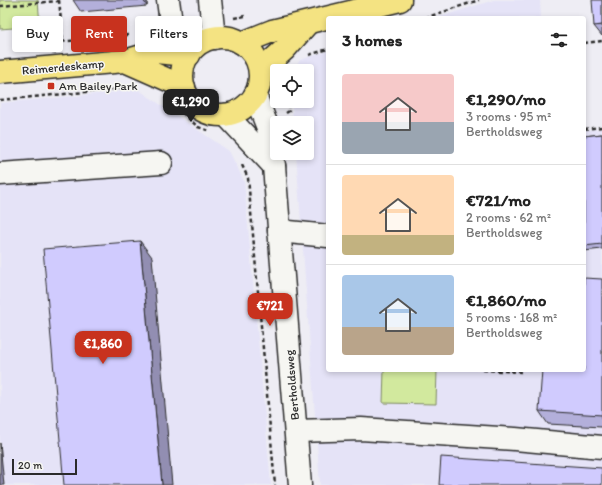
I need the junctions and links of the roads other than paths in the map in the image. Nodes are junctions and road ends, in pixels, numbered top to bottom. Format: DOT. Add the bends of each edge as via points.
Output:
graph roads {
  1 [pos="168,0"];
  2 [pos="210,0"];
  3 [pos="400,0"];
  4 [pos="170,16"];
  5 [pos="336,16"];
  6 [pos="326,18"];
  7 [pos="308,23"];
  8 [pos="214,38"];
  9 [pos="242,43"];
  10 [pos="189,55"];
  11 [pos="125,61"];
  12 [pos="260,71"];
  13 [pos="0,72"];
  14 [pos="255,95"];
  15 [pos="179,96"];
  16 [pos="226,115"];
  17 [pos="259,134"];
  18 [pos="161,163"];
  19 [pos="0,174"];
  20 [pos="279,231"];
  21 [pos="326,236"];
  22 [pos="296,431"];
  23 [pos="602,447"];
  24 [pos="300,485"];
  1 -- 4 [label="street"];
  2 -- 8 [label="street"];
  3 -- 5 [label="main road"];
  6 -- 7 [label="main road"];
  7 -- 9 [label="main road" via="272,31"];
  7 -- 12 [label="main road" via="286,49"];
  8 -- 9 [label="main road" via="228,38"];
  8 -- 10 [label="main road" via="200,44"];
  9 -- 12 [label="main road" via="250,49"];
  10 -- 11 [label="main road, Reimerdeskamp" via="155,52"];
  10 -- 15 [label="main road" via="183,69"];
  11 -- 13 [label="main road, Reimerdeskamp"];
  11 -- 15 [label="main road, Reimerdeskamp"];
  12 -- 14 [label="main road" via="260,83"];
  14 -- 16 [label="main road" via="242,109"];
  14 -- 17 [label="street, Bertholdsweg"];
  15 -- 16 [label="main road" via="188,96 200,109 212,114"];
  16 -- 17 [label="street"];
  17 -- 20 [label="street, Bertholdsweg" via="274,166"];
  18 -- 19 [label="street"];
  20 -- 21 [label="street"];
  20 -- 22 [label="street, Bertholdsweg"];
  22 -- 23 [label="street" via="361,429"];
  22 -- 24 [label="street, Bertholdsweg"];
}
